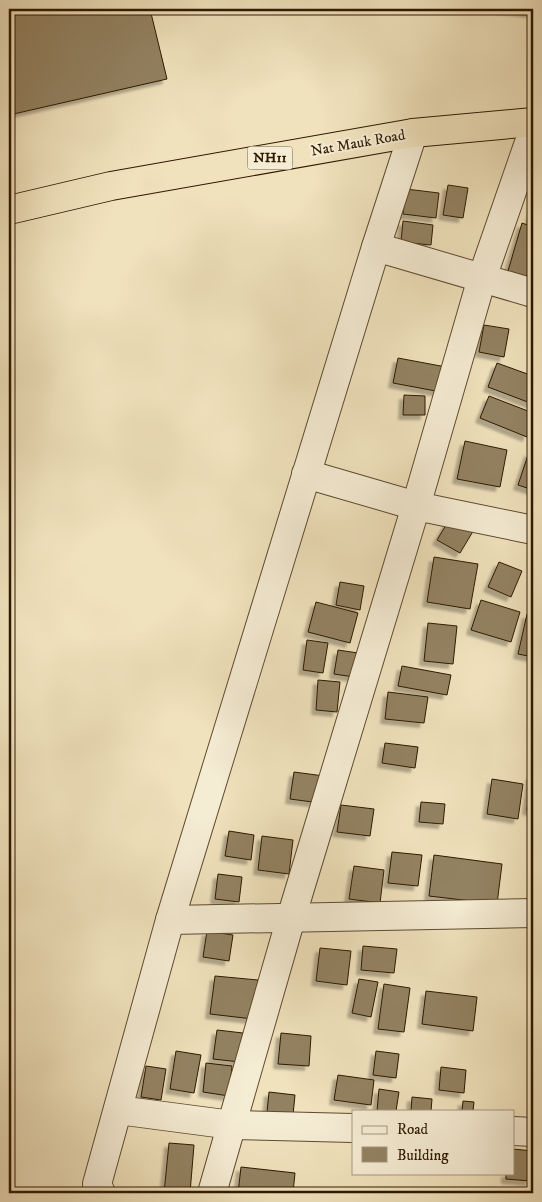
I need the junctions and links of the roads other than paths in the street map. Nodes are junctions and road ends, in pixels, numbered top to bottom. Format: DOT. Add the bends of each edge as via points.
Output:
graph roads {
  1 [pos="533,122"];
  2 [pos="533,131"];
  3 [pos="413,133"];
  4 [pos="9,210"];
  5 [pos="376,247"];
  6 [pos="482,278"];
  7 [pos="533,293"];
  8 [pos="306,474"];
  9 [pos="416,506"];
  10 [pos="533,530"];
  11 [pos="533,913"];
  12 [pos="291,918"];
  13 [pos="170,920"];
  14 [pos="118,1110"];
  15 [pos="232,1125"];
  16 [pos="352,1128"];
  17 [pos="514,1132"];
  18 [pos="533,1132"];
  19 [pos="101,1193"];
  20 [pos="212,1193"];
  1 -- 3 [label="highway, Nat Mauk Road / NH11"];
  2 -- 6 [label="street"];
  3 -- 4 [label="highway, Nat Mauk Road / NH11" via="111,186"];
  3 -- 5 [label="street"];
  5 -- 6 [label="street"];
  5 -- 8 [label="street"];
  6 -- 7 [label="street"];
  6 -- 9 [label="street"];
  8 -- 9 [label="street"];
  8 -- 13 [label="street"];
  9 -- 10 [label="street"];
  9 -- 12 [label="street"];
  11 -- 12 [label="street"];
  12 -- 13 [label="street"];
  12 -- 15 [label="street"];
  13 -- 14 [label="street"];
  14 -- 15 [label="street"];
  14 -- 19 [label="street" via="97,1184"];
  15 -- 16 [label="street"];
  15 -- 20 [label="street"];
  17 -- 18 [label="street"];
}
